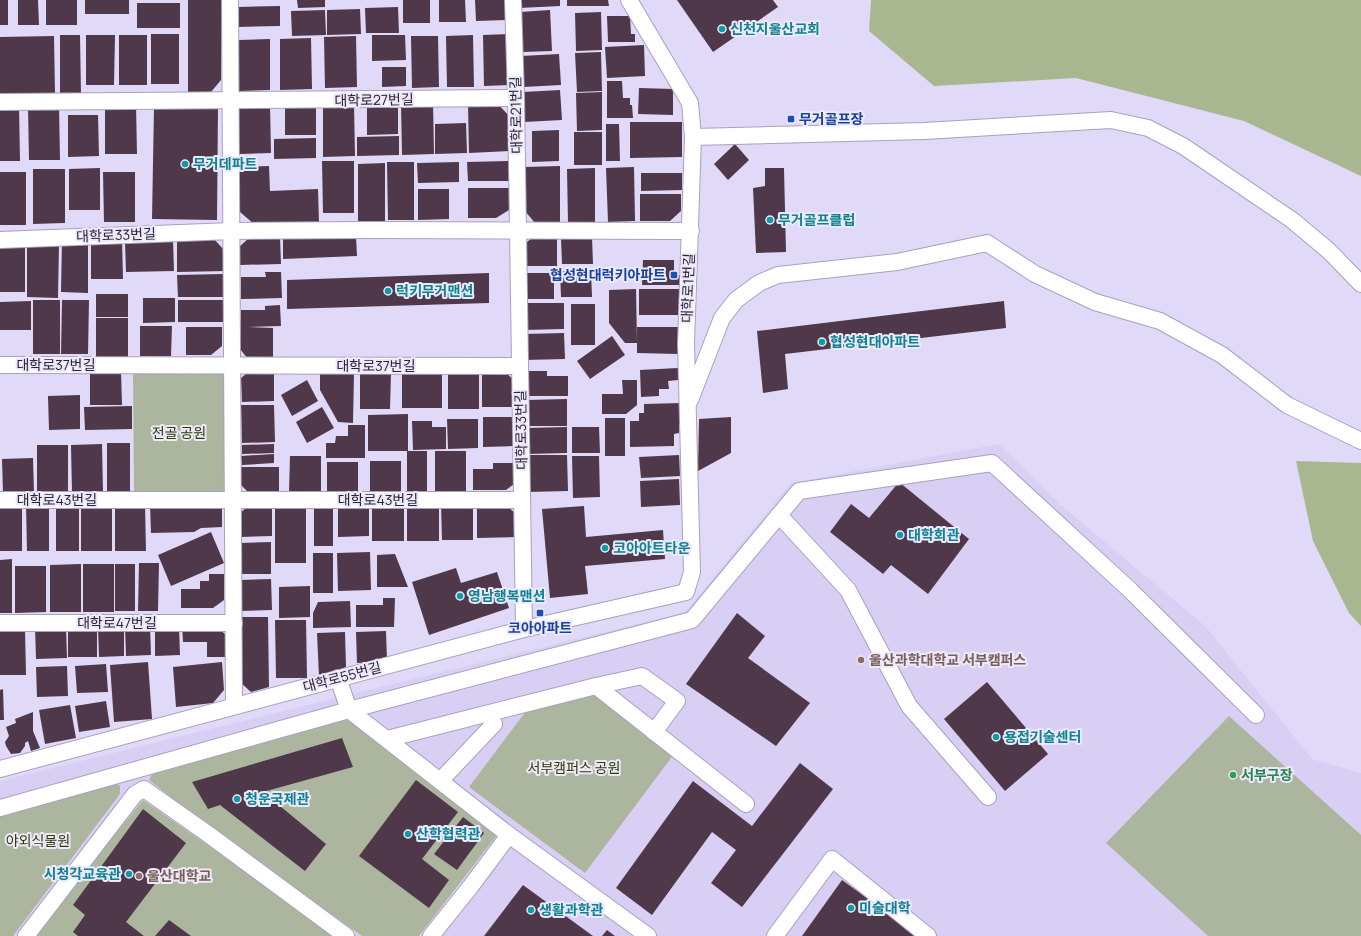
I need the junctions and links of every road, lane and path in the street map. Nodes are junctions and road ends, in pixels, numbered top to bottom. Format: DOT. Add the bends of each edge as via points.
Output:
graph roads {
  1 [pos="230,0"];
  2 [pos="513,0"];
  3 [pos="630,0"];
  4 [pos="516,98"];
  5 [pos="231,101"];
  6 [pos="0,102"];
  7 [pos="693,137"];
  8 [pos="518,230"];
  9 [pos="232,231"];
  10 [pos="691,231"];
  11 [pos="0,240"];
  12 [pos="1361,284"];
  13 [pos="0,365"];
  14 [pos="232,366"];
  15 [pos="520,366"];
  16 [pos="688,407"];
  17 [pos="1361,441"];
  18 [pos="0,500"];
  19 [pos="233,500"];
  20 [pos="522,500"];
  21 [pos="779,515"];
  22 [pos="686,592"];
  23 [pos="0,623"];
  24 [pos="234,623"];
  25 [pos="524,629"];
  26 [pos="338,678"];
  27 [pos="596,686"];
  28 [pos="234,705"];
  29 [pos="349,710"];
  30 [pos="489,714"];
  31 [pos="1256,715"];
  32 [pos="654,732"];
  33 [pos="387,740"];
  34 [pos="0,769"];
  35 [pos="124,774"];
  36 [pos="440,780"];
  37 [pos="144,789"];
  38 [pos="988,796"];
  39 [pos="746,804"];
  40 [pos="0,808"];
  41 [pos="508,835"];
  42 [pos="26,936"];
  43 [pos="346,936"];
  44 [pos="431,936"];
  45 [pos="648,936"];
  46 [pos="775,936"];
  47 [pos="928,936"];
  1 -- 5 [label="street"];
  2 -- 4 [label="street, 대학로21번길"];
  3 -- 7 [label="street, 대학로1번길" via="690,103"];
  4 -- 5 [label="street, 대학로27번길"];
  4 -- 8 [label="street, 대학로21번길"];
  5 -- 6 [label="street, 대학로27번길"];
  5 -- 9 [label="street"];
  7 -- 10 [label="street, 대학로1번길"];
  7 -- 12 [label="street" via="924,131 1110,120 1148,128 1182,146 1292,220 1329,251"];
  8 -- 9 [label="street, 대학로33번길"];
  8 -- 10 [label="street, 대학로33번길"];
  8 -- 15 [label="street, 대학로33번길"];
  9 -- 11 [label="street, 대학로33번길"];
  9 -- 14 [label="street"];
  10 -- 16 [label="street, 대학로1번길" via="686,344"];
  13 -- 14 [label="street, 대학로37번길"];
  14 -- 15 [label="street, 대학로37번길"];
  14 -- 19 [label="street"];
  15 -- 20 [label="street, 대학로33번길"];
  16 -- 17 [label="street" via="722,318 736,300 759,283 778,275 897,262 987,243 1035,274 1095,302 1160,321 1222,355 1287,405"];
  16 -- 22 [label="street, 대학로1번길" via="692,572"];
  18 -- 19 [label="street, 대학로43번길"];
  19 -- 20 [label="street, 대학로43번길"];
  19 -- 24 [label="street"];
  20 -- 25 [label="street, 대학로33번길"];
  21 -- 29 [label="street" via="692,620"];
  21 -- 31 [label="street" via="799,491 992,463 1130,590"];
  21 -- 38 [label="street" via="848,590 909,706"];
  22 -- 25 [label="street, 대학로55번길"];
  23 -- 24 [label="street, 대학로47번길"];
  24 -- 28 [label="street"];
  25 -- 26 [label="street, 대학로55번길"];
  26 -- 28 [label="street, 대학로55번길"];
  26 -- 29 [label="street"];
  27 -- 30 [label="street"];
  27 -- 32 [label="street"];
  27 -- 32 [label="street" via="642,676 677,701"];
  28 -- 34 [label="street, 대학로55번길"];
  29 -- 33 [label="street"];
  29 -- 35 [label="street"];
  30 -- 33 [label="street"];
  30 -- 36 [label="street" via="494,724"];
  32 -- 39 [label="street"];
  33 -- 36 [label="street"];
  35 -- 37 [label="street"];
  35 -- 40 [label="street"];
  36 -- 41 [label="street"];
  37 -- 42 [label="street" via="135,794"];
  37 -- 43 [label="street"];
  41 -- 44 [label="street"];
  41 -- 45 [label="street"];
  46 -- 47 [label="street" via="832,859"];
}
